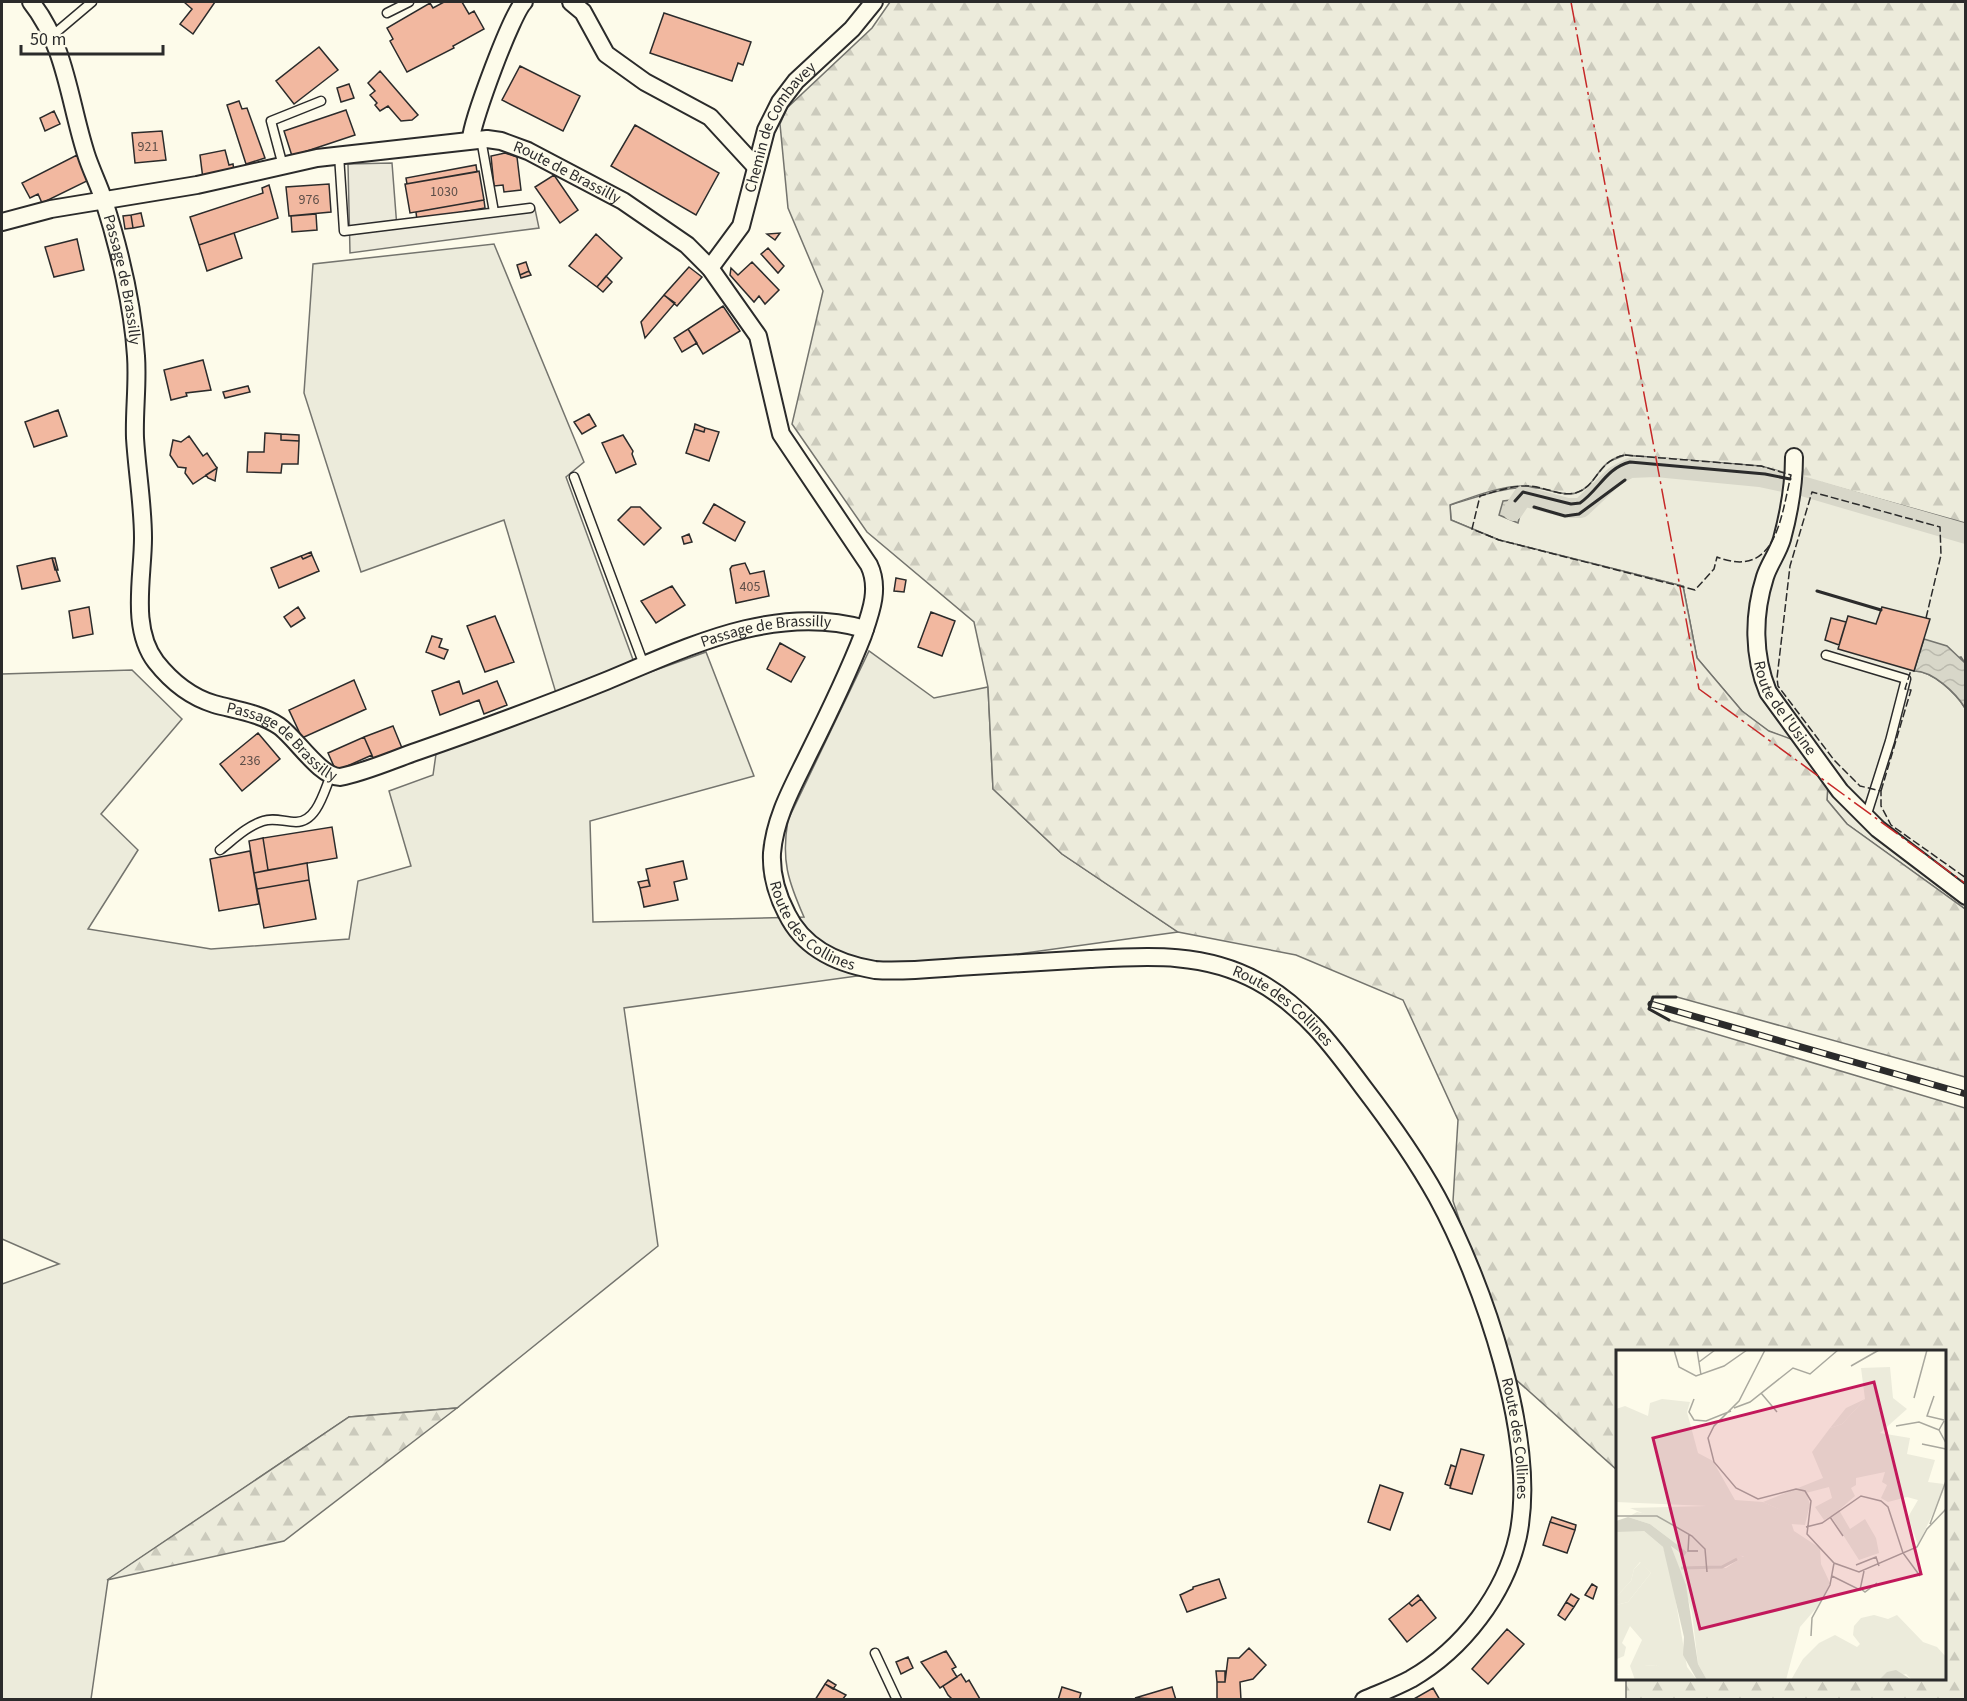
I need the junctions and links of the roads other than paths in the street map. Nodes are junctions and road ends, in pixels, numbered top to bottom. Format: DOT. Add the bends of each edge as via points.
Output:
graph roads {
  1 [pos="31,2"];
  2 [pos="92,2"];
  3 [pos="409,2"];
  4 [pos="524,2"];
  5 [pos="571,2"];
  6 [pos="874,2"];
  7 [pos="387,13"];
  8 [pos="53,35"];
  9 [pos="321,101"];
  10 [pos="476,139"];
  11 [pos="339,155"];
  12 [pos="283,166"];
  13 [pos="756,167"];
  14 [pos="104,199"];
  15 [pos="530,208"];
  16 [pos="494,212"];
  17 [pos="2,222"];
  18 [pos="710,268"];
  19 [pos="1794,457"];
  20 [pos="574,477"];
  21 [pos="865,629"];
  22 [pos="1826,655"];
  23 [pos="644,665"];
  24 [pos="331,776"];
  25 [pos="1866,817"];
  26 [pos="220,850"];
  27 [pos="1965,896"];
  28 [pos="875,1653"];
  29 [pos="897,1700"];
  30 [pos="1365,1700"];
  1 -- 8 [label="street, Passage de Brassilly"];
  2 -- 8 [label="lane"];
  3 -- 7 [label="lane"];
  4 -- 10 [label="street" via="472,127"];
  5 -- 13 [label="street" via="583,12 606,54 645,82 710,117"];
  6 -- 13 [label="street, Chemin de Combavey" via="784,97 766,130"];
  8 -- 14 [label="street, Passage de Brassilly" via="86,155"];
  9 -- 12 [label="lane" via="271,121"];
  10 -- 11 [label="street, Route de Brassilly"];
  10 -- 16 [label="lane"];
  10 -- 18 [label="street, Route de Brassilly" via="513,145 623,201 687,245"];
  11 -- 12 [label="street, Route de Brassilly"];
  11 -- 16 [label="lane" via="344,231"];
  12 -- 14 [label="street, Route de Brassilly" via="197,185"];
  13 -- 18 [label="street, Chemin de Combavey" via="741,226"];
  14 -- 17 [label="street, Route de Brassilly"];
  14 -- 24 [label="street, Passage de Brassilly" via="132,318 136,354 135,438 143,537 140,607 147,648 164,672 187,691 213,704 278,725"];
  15 -- 16 [label="lane"];
  18 -- 21 [label="street, Route de Brassilly" via="758,336 781,434 873,573 874,598"];
  19 -- 25 [label="street, Route de l'Usine" via="1782,539 1764,581 1756,639 1760,669 1768,692 1840,791"];
  20 -- 23 [label="lane"];
  21 -- 23 [label="street, Passage de Brassilly" via="825,621 772,624 723,634"];
  21 -- 30 [label="street, Route des Collines" via="786,803 774,839 772,868 776,886 800,934 845,964 875,970 1148,956 1214,964 1255,980 1292,1004 1325,1036 1376,1104 1436,1196 1457,1239 1489,1322 1513,1406 1523,1474 1517,1538 1503,1579 1463,1637 1412,1678"];
  22 -- 25 [label="lane" via="1906,679"];
  23 -- 24 [label="street, Passage de Brassilly" via="439,744 345,776"];
  24 -- 26 [label="lane" via="318,806 305,820 263,821"];
  25 -- 27 [label="street, Route de l'Usine"];
  28 -- 29 [label="lane"];
}
